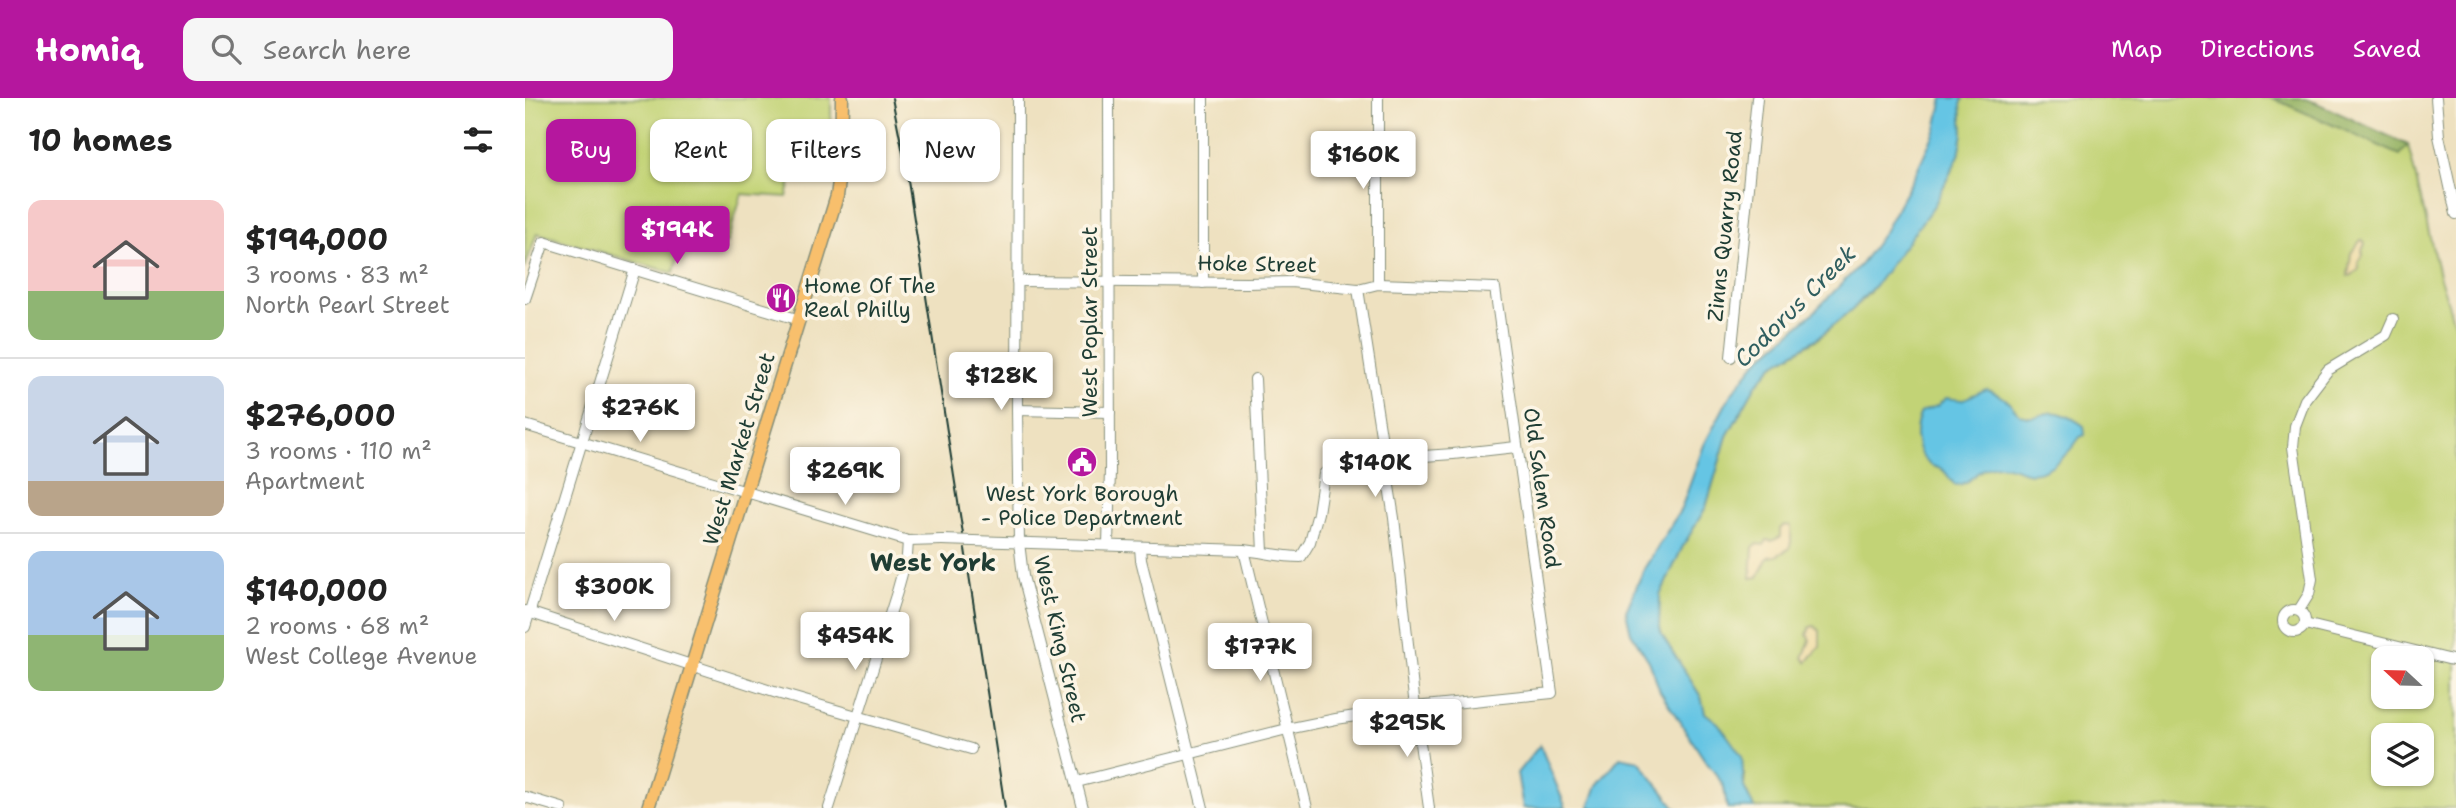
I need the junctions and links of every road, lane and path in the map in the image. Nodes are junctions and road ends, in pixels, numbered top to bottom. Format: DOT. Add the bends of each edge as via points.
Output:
graph roads {
  1 [pos="842,98"];
  2 [pos="1018,98"];
  3 [pos="1109,98"];
  4 [pos="1203,98"];
  5 [pos="1378,98"];
  6 [pos="1757,98"];
  7 [pos="2436,98"];
  8 [pos="2456,214"];
  9 [pos="635,269"];
  10 [pos="1017,281"];
  11 [pos="1109,282"];
  12 [pos="1203,283"];
  13 [pos="1378,284"];
  14 [pos="1495,288"];
  15 [pos="1359,289"];
  16 [pos="525,299"];
  17 [pos="2393,319"];
  18 [pos="800,320"];
  19 [pos="1731,358"];
  20 [pos="1255,379"];
  21 [pos="1017,410"];
  22 [pos="1110,412"];
  23 [pos="525,425"];
  24 [pos="582,443"];
  25 [pos="1516,447"];
  26 [pos="1384,460"];
  27 [pos="746,492"];
  28 [pos="908,541"];
  29 [pos="1019,542"];
  30 [pos="1108,545"];
  31 [pos="1140,547"];
  32 [pos="1244,550"];
  33 [pos="1263,552"];
  34 [pos="2299,610"];
  35 [pos="527,612"];
  36 [pos="2305,624"];
  37 [pos="525,627"];
  38 [pos="2456,661"];
  39 [pos="693,664"];
  40 [pos="1415,706"];
  41 [pos="857,715"];
  42 [pos="1287,729"];
  43 [pos="971,749"];
  44 [pos="1190,755"];
  45 [pos="1077,782"];
  46 [pos="525,797"];
  47 [pos="562,808"];
  48 [pos="648,808"];
  49 [pos="829,808"];
  50 [pos="1083,808"];
  51 [pos="1203,808"];
  52 [pos="1307,808"];
  53 [pos="1429,808"];
  1 -- 18 [label="main road, West Market Street" via="840,184"];
  2 -- 10 [label="street, West King Street"];
  3 -- 11 [label="street, West Poplar Street"];
  4 -- 12 [label="street"];
  5 -- 13 [label="street"];
  6 -- 19 [label="street, Zinns Quarry Road"];
  7 -- 8 [label="street" via="2439,136"];
  9 -- 16 [label="street" via="544,242"];
  9 -- 18 [label="street"];
  9 -- 24 [label="street"];
  10 -- 11 [label="street, Hoke Street"];
  10 -- 21 [label="street, West King Street"];
  11 -- 12 [label="street, Hoke Street"];
  11 -- 22 [label="street, West Poplar Street"];
  12 -- 15 [label="street, Hoke Street" via="1291,282"];
  13 -- 14 [label="street, Hoke Street"];
  13 -- 15 [label="street, Hoke Street"];
  14 -- 25 [label="street, Old Salem Road"];
  15 -- 26 [label="street"];
  17 -- 34 [label="street" via="2386,335 2328,370 2305,400 2295,426 2293,447 2312,579"];
  18 -- 27 [label="main road, West Market Street"];
  20 -- 33 [label="street"];
  21 -- 22 [label="street"];
  21 -- 29 [label="street, West King Street"];
  22 -- 30 [label="street, West Poplar Street"];
  23 -- 24 [label="street"];
  24 -- 27 [label="street"];
  24 -- 35 [label="street"];
  25 -- 26 [label="street"];
  25 -- 40 [label="street, Old Salem Road" via="1552,693"];
  26 -- 33 [label="street" via="1336,462 1324,474 1310,542 1301,557"];
  26 -- 40 [label="street"];
  27 -- 28 [label="street"];
  27 -- 39 [label="main road, West Market Street"];
  28 -- 29 [label="street, bridge"];
  28 -- 41 [label="street" via="897,592"];
  29 -- 30 [label="street"];
  29 -- 45 [label="street, West King Street" via="1023,576"];
  30 -- 31 [label="street"];
  31 -- 32 [label="street"];
  31 -- 44 [label="street"];
  32 -- 33 [label="street"];
  32 -- 42 [label="street"];
  34 -- 36 [label="street"];
  34 -- 36 [label="street" via="2291,610 2282,622 2293,633"];
  35 -- 37 [label="street"];
  35 -- 39 [label="street"];
  36 -- 38 [label="street"];
  39 -- 41 [label="street"];
  39 -- 48 [label="main road, West Market Street"];
  40 -- 42 [label="street"];
  40 -- 53 [label="street"];
  41 -- 43 [label="street"];
  41 -- 49 [label="street"];
  42 -- 44 [label="street"];
  42 -- 52 [label="street"];
  44 -- 45 [label="street"];
  44 -- 51 [label="street"];
  45 -- 50 [label="street, West King Street"];
  46 -- 47 [label="street"];
}
